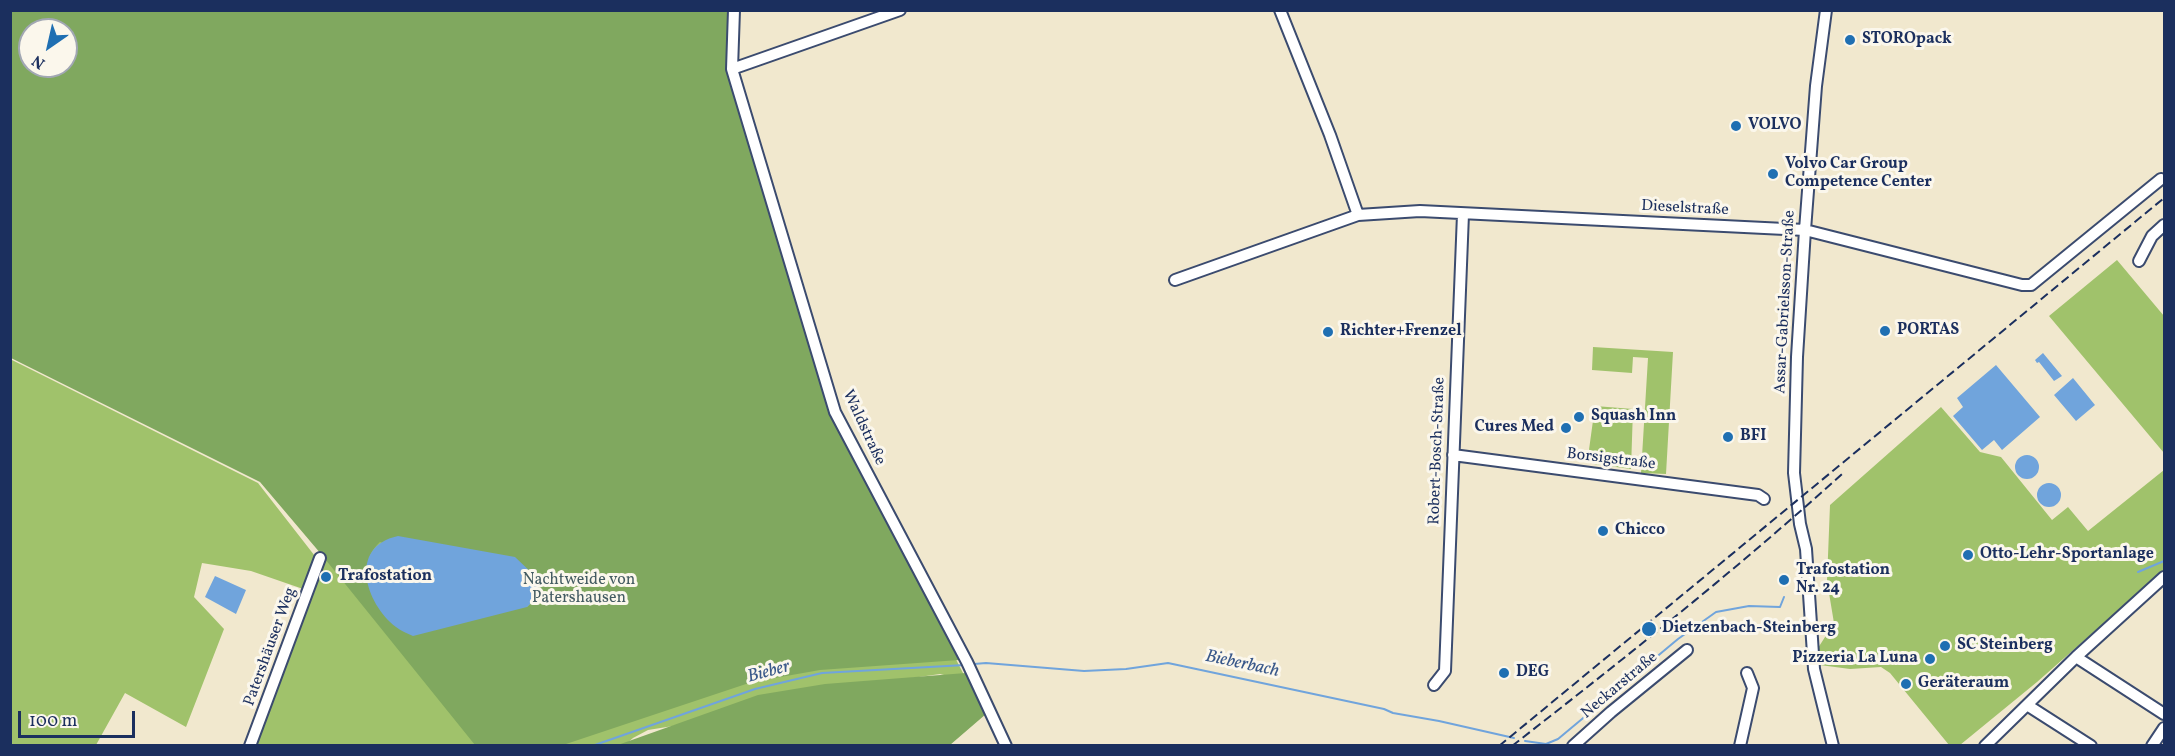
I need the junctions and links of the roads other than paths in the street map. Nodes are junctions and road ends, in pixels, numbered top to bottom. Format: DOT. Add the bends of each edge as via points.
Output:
graph roads {
  1 [pos="734,10"];
  2 [pos="900,10"];
  3 [pos="1280,10"];
  4 [pos="1826,10"];
  5 [pos="732,69"];
  6 [pos="2161,179"];
  7 [pos="1463,214"];
  8 [pos="1358,215"];
  9 [pos="2164,225"];
  10 [pos="1805,230"];
  11 [pos="2139,261"];
  12 [pos="1175,280"];
  13 [pos="1453,455"];
  14 [pos="1764,499"];
  15 [pos="320,558"];
  16 [pos="2164,577"];
  17 [pos="1687,650"];
  18 [pos="2076,657"];
  19 [pos="1747,674"];
  20 [pos="1434,685"];
  21 [pos="2027,705"];
  22 [pos="2164,714"];
  23 [pos="2164,728"];
  24 [pos="250,746"];
  25 [pos="1006,746"];
  26 [pos="1573,746"];
  27 [pos="1740,746"];
  28 [pos="1833,746"];
  29 [pos="1985,746"];
  30 [pos="2091,746"];
  31 [pos="2152,746"];
  1 -- 5 [label="street, Waldstraße"];
  2 -- 5 [label="street"];
  3 -- 8 [label="street"];
  4 -- 10 [label="street, Assar-Gabrielsson-Straße"];
  5 -- 25 [label="street, Waldstraße" via="835,412 969,666"];
  6 -- 10 [label="street, Dieselstraße" via="2031,285"];
  7 -- 8 [label="street, Dieselstraße" via="1420,211"];
  7 -- 10 [label="street, Dieselstraße"];
  7 -- 13 [label="street, Robert-Bosch-Straße"];
  8 -- 12 [label="street, Dieselstraße"];
  9 -- 11 [label="street" via="2152,236"];
  10 -- 28 [label="street, Assar-Gabrielsson-Straße" via="1794,473 1806,549 1814,669"];
  13 -- 14 [label="street, Borsigstraße" via="1706,487"];
  13 -- 20 [label="street, Robert-Bosch-Straße" via="1445,671"];
  15 -- 24 [label="street, Patershäuser Weg"];
  16 -- 18 [label="street"];
  17 -- 26 [label="street, Neckarstraße"];
  18 -- 21 [label="street"];
  18 -- 22 [label="street"];
  19 -- 27 [label="street" via="1753,688"];
  21 -- 29 [label="street"];
  21 -- 30 [label="street"];
  23 -- 31 [label="street"];
}
